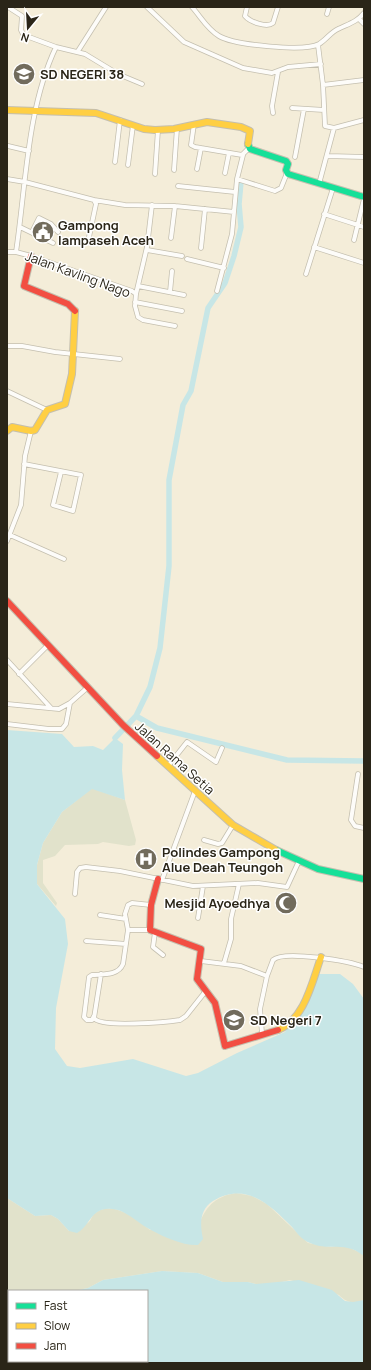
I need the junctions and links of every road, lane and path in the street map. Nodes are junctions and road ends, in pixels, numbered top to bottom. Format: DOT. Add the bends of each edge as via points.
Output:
graph roads {
  1 [pos="8,7"];
  2 [pos="106,7"];
  3 [pos="147,7"];
  4 [pos="192,7"];
  5 [pos="247,7"];
  6 [pos="278,7"];
  7 [pos="329,7"];
  8 [pos="364,13"];
  9 [pos="327,14"];
  10 [pos="359,19"];
  11 [pos="364,24"];
  12 [pos="318,44"];
  13 [pos="56,47"];
  14 [pos="78,51"];
  15 [pos="321,64"];
  16 [pos="278,72"];
  17 [pos="364,80"];
  18 [pos="142,84"];
  19 [pos="323,85"];
  20 [pos="292,108"];
  21 [pos="304,109"];
  22 [pos="7,110"];
  23 [pos="324,110"];
  24 [pos="36,111"];
  25 [pos="273,113"];
  26 [pos="120,120"];
  27 [pos="364,120"];
  28 [pos="194,124"];
  29 [pos="133,125"];
  30 [pos="177,128"];
  31 [pos="334,128"];
  32 [pos="158,130"];
  33 [pos="8,146"];
  34 [pos="201,148"];
  35 [pos="249,148"];
  36 [pos="30,151"];
  37 [pos="229,153"];
  38 [pos="243,155"];
  39 [pos="328,156"];
  40 [pos="295,157"];
  41 [pos="364,157"];
  42 [pos="115,162"];
  43 [pos="128,165"];
  44 [pos="197,169"];
  45 [pos="174,170"];
  46 [pos="225,173"];
  47 [pos="287,173"];
  48 [pos="155,174"];
  49 [pos="7,179"];
  50 [pos="237,179"];
  51 [pos="26,182"];
  52 [pos="319,184"];
  53 [pos="178,186"];
  54 [pos="332,188"];
  55 [pos="235,192"];
  56 [pos="364,198"];
  57 [pos="94,200"];
  58 [pos="152,205"];
  59 [pos="176,206"];
  60 [pos="205,209"];
  61 [pos="234,212"];
  62 [pos="324,214"];
  63 [pos="358,225"];
  64 [pos="20,227"];
  65 [pos="364,227"];
  66 [pos="32,232"];
  67 [pos="58,232"];
  68 [pos="89,237"];
  69 [pos="171,238"];
  70 [pos="354,240"];
  71 [pos="53,243"];
  72 [pos="314,247"];
  73 [pos="201,248"];
  74 [pos="147,250"];
  75 [pos="7,252"];
  76 [pos="16,252"];
  77 [pos="31,256"];
  78 [pos="182,256"];
  79 [pos="187,259"];
  80 [pos="364,263"];
  81 [pos="224,268"];
  82 [pos="172,271"];
  83 [pos="306,274"];
  84 [pos="138,286"];
  85 [pos="217,291"];
  86 [pos="170,292"];
  87 [pos="136,294"];
  88 [pos="184,295"];
  89 [pos="135,302"];
  90 [pos="182,311"];
  91 [pos="175,326"];
  92 [pos="7,346"];
  93 [pos="73,353"];
  94 [pos="120,359"];
  95 [pos="7,391"];
  96 [pos="47,410"];
  97 [pos="9,428"];
  98 [pos="31,431"];
  99 [pos="24,464"];
  100 [pos="61,472"];
  101 [pos="10,535"];
  102 [pos="7,541"];
  103 [pos="64,559"];
  104 [pos="7,601"];
  105 [pos="47,646"];
  106 [pos="7,660"];
  107 [pos="20,674"];
  108 [pos="87,688"];
  109 [pos="70,703"];
  110 [pos="7,704"];
  111 [pos="51,708"];
  112 [pos="7,724"];
  113 [pos="222,748"];
  114 [pos="168,766"];
  115 [pos="358,774"];
  116 [pos="195,791"];
  117 [pos="234,825"];
  118 [pos="364,828"];
  119 [pos="204,840"];
  120 [pos="299,861"];
  121 [pos="364,879"];
  122 [pos="160,880"];
  123 [pos="239,884"];
  124 [pos="203,886"];
  125 [pos="75,894"];
  126 [pos="151,905"];
  127 [pos="100,915"];
  128 [pos="198,918"];
  129 [pos="126,919"];
  130 [pos="128,930"];
  131 [pos="153,931"];
  132 [pos="86,941"];
  133 [pos="126,944"];
  134 [pos="163,955"];
  135 [pos="321,957"];
  136 [pos="201,961"];
  137 [pos="224,964"];
  138 [pos="364,967"];
  139 [pos="101,974"];
  140 [pos="267,976"];
  141 [pos="205,992"];
  142 [pos="94,1016"];
  143 [pos="262,1034"];
  1 -- 13 [label="street" via="22,16 23,34"];
  2 -- 14 [label="street"];
  3 -- 16 [label="street" via="184,42 243,68 268,73"];
  4 -- 12 [label="street" via="206,26 226,39 263,46"];
  5 -- 6 [label="street" via="247,19 269,25 273,23"];
  7 -- 9 [label="street"];
  8 -- 10 [label="street"];
  10 -- 11 [label="street"];
  10 -- 12 [label="street" via="334,31"];
  12 -- 15 [label="street"];
  13 -- 14 [label="street"];
  13 -- 24 [label="street" via="47,68"];
  14 -- 18 [label="street" via="114,72"];
  15 -- 16 [label="street" via="288,67"];
  15 -- 19 [label="street"];
  16 -- 25 [label="street"];
  17 -- 19 [label="street"];
  19 -- 23 [label="street"];
  20 -- 21 [label="street"];
  21 -- 23 [label="street"];
  21 -- 40 [label="street"];
  22 -- 24 [label="street"];
  23 -- 31 [label="street" via="325,126"];
  24 -- 26 [label="street" via="96,113"];
  24 -- 36 [label="street"];
  26 -- 29 [label="street"];
  26 -- 42 [label="street"];
  27 -- 31 [label="street"];
  28 -- 30 [label="street"];
  28 -- 34 [label="street" via="191,145"];
  28 -- 35 [label="street" via="207,122 247,129 250,132"];
  29 -- 32 [label="street"];
  29 -- 43 [label="street"];
  30 -- 32 [label="street"];
  30 -- 45 [label="street"];
  31 -- 39 [label="street"];
  32 -- 48 [label="street"];
  33 -- 36 [label="street"];
  34 -- 37 [label="street"];
  34 -- 44 [label="street"];
  35 -- 38 [label="street"];
  35 -- 47 [label="street" via="286,161"];
  36 -- 51 [label="street"];
  37 -- 38 [label="street"];
  37 -- 46 [label="street"];
  38 -- 50 [label="street"];
  39 -- 41 [label="street"];
  39 -- 52 [label="street"];
  47 -- 50 [label="street" via="281,188 275,191"];
  47 -- 52 [label="street"];
  49 -- 51 [label="street"];
  50 -- 55 [label="street"];
  51 -- 57 [label="street"];
  51 -- 64 [label="street"];
  52 -- 54 [label="street"];
  53 -- 55 [label="street"];
  54 -- 56 [label="street"];
  54 -- 62 [label="street"];
  55 -- 61 [label="street"];
  56 -- 63 [label="street"];
  57 -- 58 [label="street" via="125,205"];
  57 -- 68 [label="street" via="96,204"];
  58 -- 59 [label="street"];
  58 -- 74 [label="street"];
  59 -- 60 [label="street"];
  59 -- 69 [label="street"];
  60 -- 61 [label="street"];
  60 -- 73 [label="street"];
  61 -- 81 [label="street"];
  62 -- 63 [label="street"];
  62 -- 72 [label="street"];
  63 -- 65 [label="street"];
  63 -- 70 [label="street"];
  64 -- 66 [label="street"];
  64 -- 76 [label="street"];
  66 -- 67 [label="street" via="39,218 51,224"];
  66 -- 71 [label="street"];
  72 -- 80 [label="street"];
  72 -- 83 [label="street"];
  74 -- 78 [label="street"];
  74 -- 84 [label="street"];
  75 -- 76 [label="street, Jalan Kavling Nago"];
  76 -- 77 [label="street, Jalan Kavling Nago"];
  77 -- 87 [label="street, Jalan Kavling Nago"];
  77 -- 93 [label="street" via="24,286 75,308"];
  79 -- 81 [label="street"];
  81 -- 85 [label="street"];
  82 -- 86 [label="street"];
  84 -- 86 [label="street"];
  84 -- 87 [label="street"];
  86 -- 88 [label="street"];
  87 -- 89 [label="street, Jalan Kavling Nago"];
  89 -- 90 [label="street"];
  89 -- 91 [label="street, Jalan Kavling Nago" via="140,318"];
  92 -- 93 [label="street"];
  93 -- 94 [label="street"];
  93 -- 96 [label="street" via="66,402"];
  95 -- 96 [label="street"];
  96 -- 98 [label="street" via="37,428"];
  97 -- 98 [label="street"];
  98 -- 99 [label="street"];
  99 -- 100 [label="street"];
  99 -- 101 [label="street" via="20,505"];
  100 -- 100 [label="street" via="81,475 73,511 53,505"];
  101 -- 102 [label="street"];
  101 -- 103 [label="street"];
  104 -- 105 [label="street, Jalan Rama Setia"];
  105 -- 107 [label="street"];
  105 -- 108 [label="street, Jalan Rama Setia"];
  106 -- 107 [label="street"];
  107 -- 111 [label="street"];
  108 -- 109 [label="street"];
  108 -- 114 [label="street, Jalan Rama Setia"];
  109 -- 111 [label="street" via="58,710"];
  109 -- 112 [label="street" via="66,724 62,729"];
  110 -- 111 [label="street"];
  113 -- 114 [label="street" via="216,762 187,742"];
  114 -- 116 [label="street, Jalan Rama Setia"];
  115 -- 118 [label="street" via="350,820 355,826"];
  116 -- 117 [label="street, Jalan Rama Setia"];
  116 -- 122 [label="street"];
  117 -- 119 [label="street" via="222,843"];
  117 -- 120 [label="street, Jalan Rama Setia"];
  120 -- 121 [label="street, Jalan Rama Setia" via="318,869"];
  120 -- 123 [label="street" via="287,887 258,883"];
  122 -- 124 [label="street"];
  122 -- 125 [label="street" via="86,867 80,868 77,872"];
  122 -- 126 [label="street"];
  123 -- 124 [label="street"];
  123 -- 137 [label="street" via="231,920 231,939"];
  124 -- 128 [label="street"];
  126 -- 129 [label="street" via="128,905 125,911"];
  126 -- 131 [label="street"];
  127 -- 129 [label="street"];
  129 -- 130 [label="street"];
  130 -- 131 [label="street"];
  130 -- 133 [label="street"];
  131 -- 134 [label="street" via="153,947"];
  131 -- 136 [label="street" via="199,947 202,952"];
  132 -- 133 [label="street"];
  133 -- 139 [label="street" via="120,969"];
  135 -- 138 [label="street" via="356,963"];
  135 -- 140 [label="street" via="277,956 271,962"];
  135 -- 143 [label="street" via="303,1004 293,1019 283,1028"];
  136 -- 137 [label="street"];
  136 -- 141 [label="street" via="197,979"];
  137 -- 140 [label="street" via="241,966"];
  139 -- 142 [label="street"];
  139 -- 142 [label="street" via="90,977 84,1006 84,1017 92,1020"];
  140 -- 143 [label="street" via="260,1010"];
  141 -- 142 [label="street" via="180,1020 99,1022"];
  141 -- 143 [label="street" via="214,1003 224,1045 232,1045"];
}
